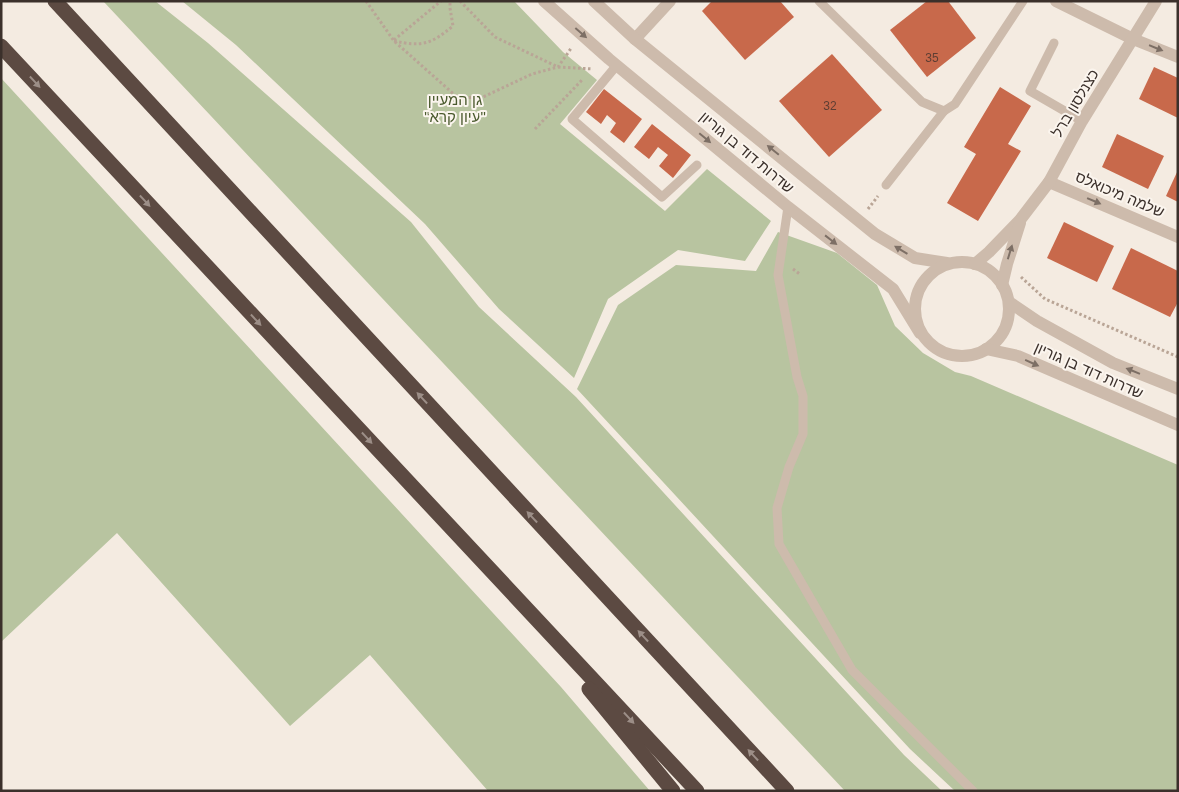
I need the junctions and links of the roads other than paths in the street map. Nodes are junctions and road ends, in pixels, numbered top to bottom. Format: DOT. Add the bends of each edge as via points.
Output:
graph roads {
  1 [pos="55,1"];
  2 [pos="544,1"];
  3 [pos="594,1"];
  4 [pos="670,1"];
  5 [pos="820,1"];
  6 [pos="1023,1"];
  7 [pos="1056,1"];
  8 [pos="1156,1"];
  9 [pos="636,39"];
  10 [pos="1133,39"];
  11 [pos="1054,43"];
  12 [pos="1,46"];
  13 [pos="1178,57"];
  14 [pos="613,62"];
  15 [pos="944,111"];
  16 [pos="1082,121"];
  17 [pos="697,165"];
  18 [pos="1049,182"];
  19 [pos="886,185"];
  20 [pos="788,207"];
  21 [pos="1020,220"];
  22 [pos="1178,237"];
  23 [pos="947,263"];
  24 [pos="975,264"];
  25 [pos="1002,285"];
  26 [pos="1009,302"];
  27 [pos="920,333"];
  28 [pos="986,349"];
  29 [pos="1178,389"];
  30 [pos="1178,425"];
  31 [pos="499,580"];
  32 [pos="673,791"];
  33 [pos="697,791"];
  34 [pos="787,791"];
  35 [pos="972,791"];
  34 -- 1 [label="highway, one-way"];
  2 -- 14 [label="street, שדרות דוד בן גוריון, one-way"];
  3 -- 9 [label="street, שדרות דוד בן גוריון"];
  4 -- 9 [label="street"];
  5 -- 15 [label="lane" via="922,102"];
  6 -- 15 [label="lane" via="955,104"];
  7 -- 10 [label="street"];
  8 -- 10 [label="street, כצנלסון ברל"];
  23 -- 9 [label="street, שדרות דוד בן גוריון, one-way" via="915,258 875,234"];
  10 -- 13 [label="street, one-way"];
  10 -- 16 [label="street, כצנלסון ברל"];
  11 -- 16 [label="lane" via="1030,90"];
  12 -- 31 [label="highway, one-way"];
  14 -- 17 [label="lane" via="572,119 662,197"];
  14 -- 20 [label="street, שדרות דוד בן גוריון, one-way"];
  15 -- 19 [label="lane"];
  16 -- 18 [label="street, כצנלסון ברל"];
  18 -- 21 [label="street, כצנלסון ברל"];
  18 -- 22 [label="street, שלמה מיכואלס, one-way"];
  20 -- 27 [label="street, שדרות דוד בן גוריון, one-way" via="893,289"];
  20 -- 35 [label="lane" via="778,275 803,396 803,434 777,508 779,544 852,670"];
  21 -- 24 [label="street, כצנלסון ברל"];
  25 -- 21 [label="street, כצנלסון ברל, one-way"];
  23 -- 24 [label="street"];
  23 -- 27 [label="street" via="925,278 916,295 914,317"];
  24 -- 25 [label="street" via="996,276"];
  25 -- 26 [label="street"];
  26 -- 28 [label="street" via="1006,326 997,341"];
  29 -- 26 [label="street, שדרות דוד בן גוריון, one-way" via="1113,363"];
  27 -- 28 [label="street" via="936,350 952,356 968,356"];
  28 -- 30 [label="street, שדרות דוד בן גוריון, one-way" via="1018,356"];
  31 -- 32 [label="highway"];
  31 -- 33 [label="highway, one-way"];
}
